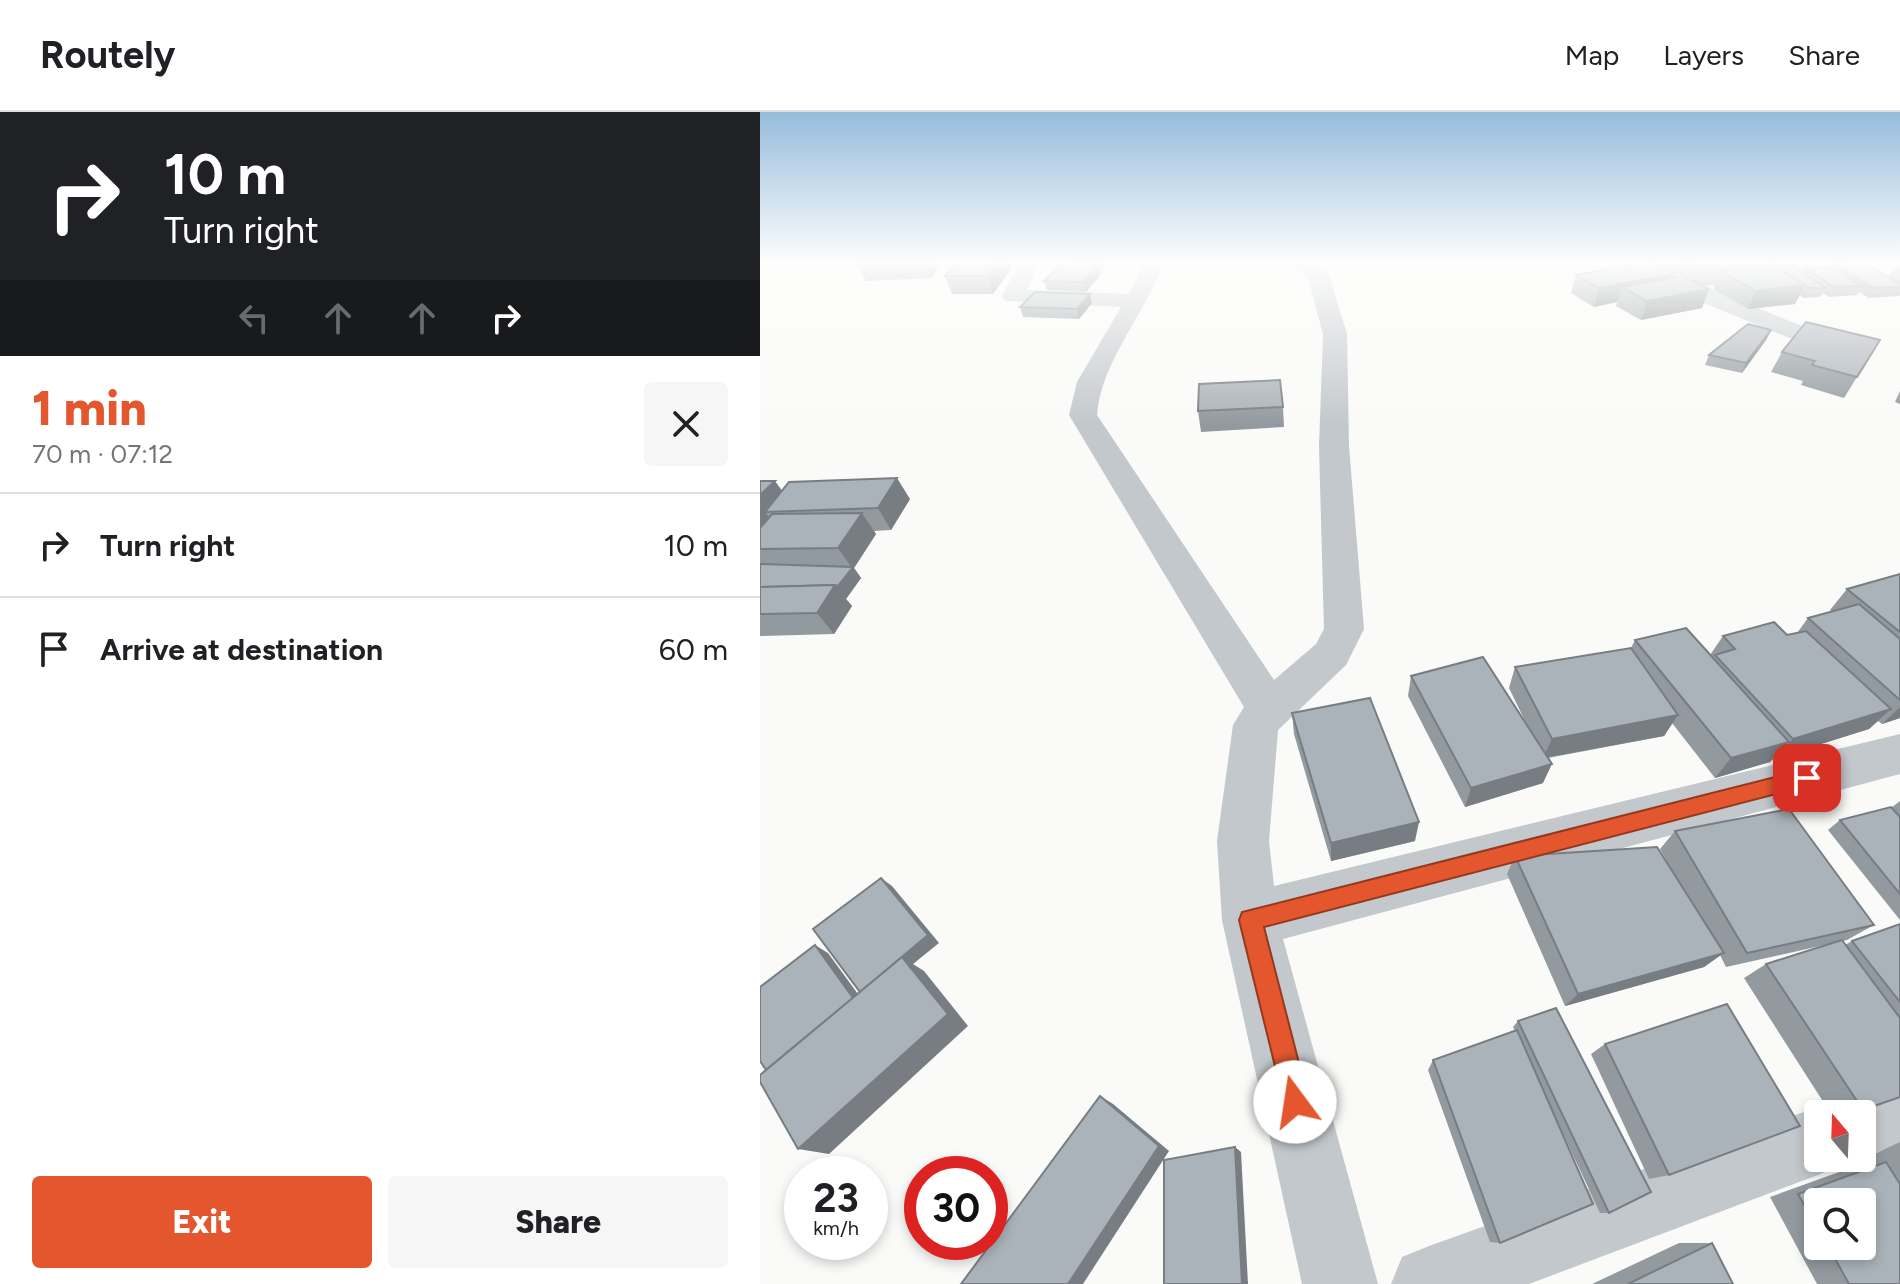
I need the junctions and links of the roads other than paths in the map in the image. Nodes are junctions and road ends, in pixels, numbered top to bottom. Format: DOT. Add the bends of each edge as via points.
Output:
graph roads {
  1 [pos="1130,316"];
  2 [pos="1330,316"];
  3 [pos="1756,316"];
  4 [pos="1818,341"];
  5 [pos="1269,709"];
  6 [pos="1900,754"];
  7 [pos="1250,920"];
  8 [pos="1900,1111"];
  9 [pos="1876,1120"];
  10 [pos="1804,1146"];
  11 [pos="1340,1284"];
  12 [pos="1429,1284"];
  1 -- 5 [label="street" via="1086,393 1083,415"];
  2 -- 5 [label="street" via="1335,334 1334,446 1344,629 1333,652"];
  3 -- 4 [label="street"];
  5 -- 7 [label="street" via="1256,725 1243,841"];
  6 -- 7 [label="street"];
  7 -- 11 [label="street"];
  8 -- 9 [label="street"];
  10 -- 12 [label="street"];
}
